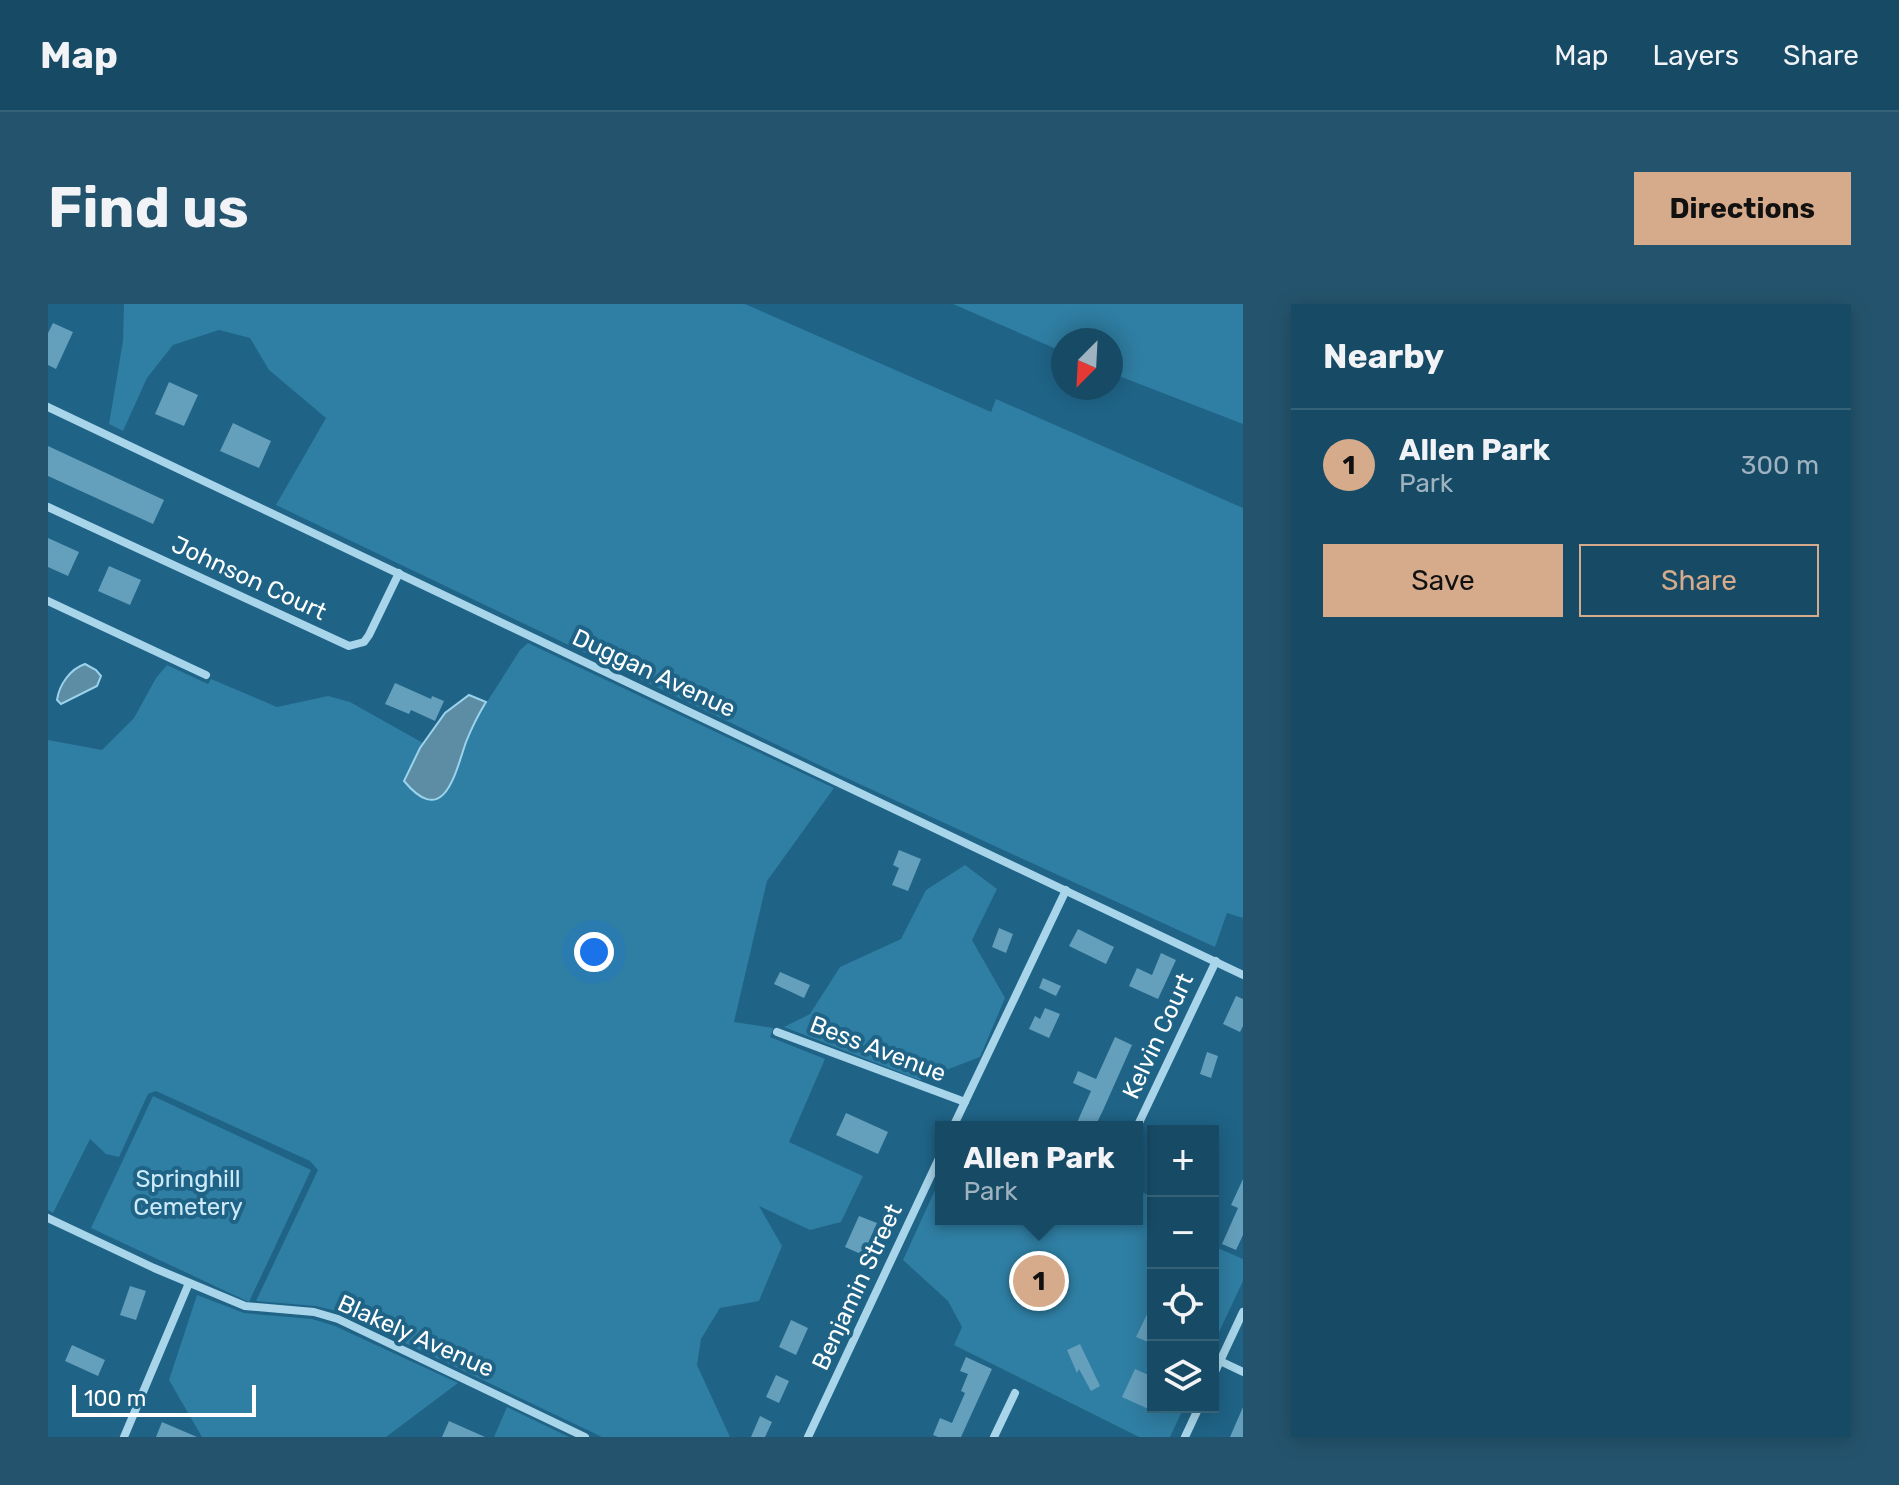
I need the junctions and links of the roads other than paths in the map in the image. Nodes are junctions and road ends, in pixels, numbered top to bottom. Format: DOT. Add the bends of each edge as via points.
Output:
graph roads {
  1 [pos="48,407"];
  2 [pos="48,507"];
  3 [pos="399,573"];
  4 [pos="48,601"];
  5 [pos="206,675"];
  6 [pos="1066,890"];
  7 [pos="1216,961"];
  8 [pos="1243,975"];
  9 [pos="777,1032"];
  10 [pos="965,1102"];
  11 [pos="956,1121"];
  12 [pos="1140,1121"];
  13 [pos="935,1167"];
  14 [pos="48,1218"];
  15 [pos="189,1283"];
  16 [pos="1243,1312"];
  17 [pos="1220,1361"];
  18 [pos="1243,1372"];
  19 [pos="1015,1393"];
  20 [pos="1196,1413"];
  21 [pos="124,1437"];
  22 [pos="585,1437"];
  23 [pos="808,1437"];
  24 [pos="994,1437"];
  25 [pos="1185,1437"];
  1 -- 3 [label="street, Duggan Avenue"];
  2 -- 3 [label="street, Johnson Court" via="349,646 369,635"];
  3 -- 6 [label="street, Duggan Avenue"];
  4 -- 5 [label="street"];
  6 -- 7 [label="street, Duggan Avenue"];
  6 -- 10 [label="street"];
  7 -- 8 [label="street, Duggan Avenue"];
  7 -- 12 [label="street, Kelvin Court"];
  9 -- 10 [label="street, Bess Avenue"];
  10 -- 11 [label="street"];
  13 -- 23 [label="street, Benjamin Street"];
  14 -- 15 [label="street, Blakely Avenue"];
  15 -- 21 [label="street"];
  15 -- 22 [label="street, Blakely Avenue" via="245,1306 338,1319"];
  16 -- 17 [label="street"];
  17 -- 18 [label="street"];
  19 -- 24 [label="street"];
  20 -- 25 [label="street"];
}
